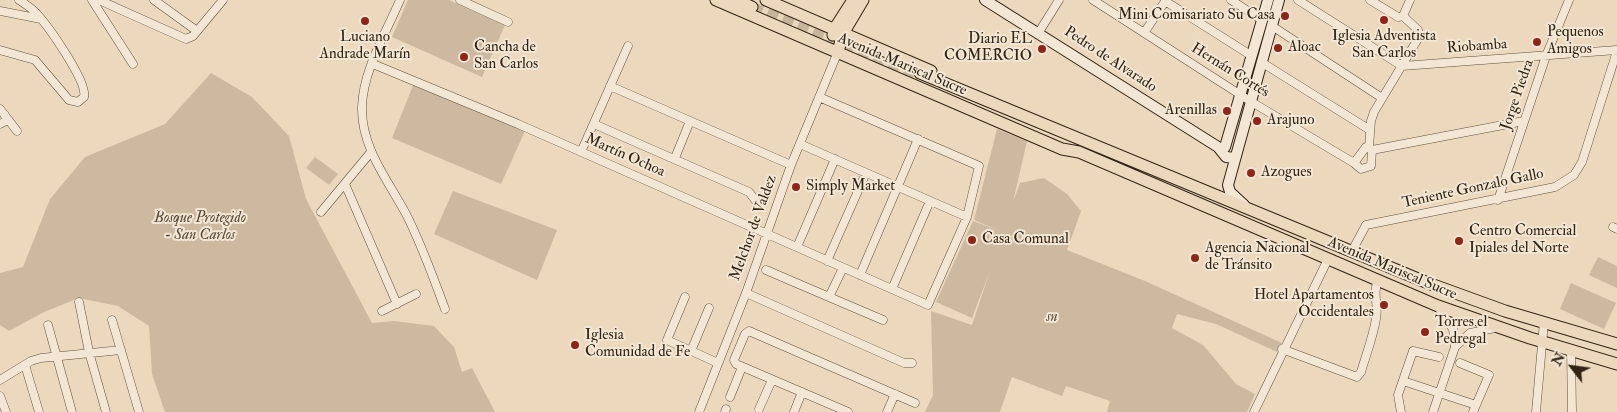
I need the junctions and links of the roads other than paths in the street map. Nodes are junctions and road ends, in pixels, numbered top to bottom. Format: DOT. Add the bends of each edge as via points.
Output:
graph roads {
  1 [pos="18,0"];
  2 [pos="92,0"];
  3 [pos="98,0"];
  4 [pos="154,0"];
  5 [pos="222,0"];
  6 [pos="400,0"];
  7 [pos="716,0"];
  8 [pos="735,0"];
  9 [pos="853,0"];
  10 [pos="863,0"];
  11 [pos="985,0"];
  12 [pos="1059,0"];
  13 [pos="1093,0"];
  14 [pos="1231,0"];
  15 [pos="1268,0"];
  16 [pos="1279,0"];
  17 [pos="1298,0"];
  18 [pos="1370,0"];
  19 [pos="1410,0"];
  20 [pos="1569,0"];
  21 [pos="464,1"];
  22 [pos="1166,1"];
  23 [pos="755,2"];
  24 [pos="0,11"];
  25 [pos="1402,16"];
  26 [pos="808,18"];
  27 [pos="41,19"];
  28 [pos="1262,20"];
  29 [pos="508,22"];
  30 [pos="1272,26"];
  31 [pos="840,30"];
  32 [pos="197,32"];
  33 [pos="1039,32"];
  34 [pos="1144,33"];
  35 [pos="792,34"];
  36 [pos="628,46"];
  37 [pos="0,50"];
  38 [pos="1617,51"];
  39 [pos="886,52"];
  40 [pos="837,54"];
  41 [pos="1252,56"];
  42 [pos="1546,56"];
  43 [pos="1261,62"];
  44 [pos="133,64"];
  45 [pos="373,64"];
  46 [pos="1402,66"];
  47 [pos="868,67"];
  48 [pos="610,86"];
  49 [pos="1240,95"];
  50 [pos="820,97"];
  51 [pos="1382,98"];
  52 [pos="1250,101"];
  53 [pos="3,112"];
  54 [pos="690,121"];
  55 [pos="1524,121"];
  56 [pos="0,124"];
  57 [pos="594,124"];
  58 [pos="1370,130"];
  59 [pos="17,131"];
  60 [pos="1085,139"];
  61 [pos="918,140"];
  62 [pos="800,144"];
  63 [pos="1222,147"];
  64 [pos="1371,148"];
  65 [pos="371,152"];
  66 [pos="581,152"];
  67 [pos="1079,152"];
  68 [pos="1235,156"];
  69 [pos="675,158"];
  70 [pos="835,159"];
  71 [pos="1354,163"];
  72 [pos="791,165"];
  73 [pos="866,173"];
  74 [pos="345,184"];
  75 [pos="898,187"];
  76 [pos="1498,200"];
  77 [pos="756,201"];
  78 [pos="930,201"];
  79 [pos="1244,205"];
  80 [pos="321,212"];
  81 [pos="967,217"];
  82 [pos="767,234"];
  83 [pos="797,247"];
  84 [pos="1352,251"];
  85 [pos="1328,259"];
  86 [pos="827,261"];
  87 [pos="843,268"];
  88 [pos="766,270"];
  89 [pos="860,275"];
  90 [pos="1378,281"];
  91 [pos="892,289"];
  92 [pos="746,292"];
  93 [pos="416,294"];
  94 [pos="685,297"];
  95 [pos="829,297"];
  96 [pos="79,302"];
  97 [pos="397,304"];
  98 [pos="1438,306"];
  99 [pos="709,308"];
  100 [pos="445,309"];
  101 [pos="382,311"];
  102 [pos="112,320"];
  103 [pos="884,320"];
  104 [pos="1544,322"];
  105 [pos="48,325"];
  106 [pos="1500,327"];
  107 [pos="726,341"];
  108 [pos="1542,342"];
  109 [pos="1617,344"];
  110 [pos="740,347"];
  111 [pos="1455,347"];
  112 [pos="1282,349"];
  113 [pos="121,350"];
  114 [pos="1571,350"];
  115 [pos="691,351"];
  116 [pos="89,352"];
  117 [pos="56,356"];
  118 [pos="1439,356"];
  119 [pos="718,363"];
  120 [pos="912,363"];
  121 [pos="1460,363"];
  122 [pos="1617,364"];
  123 [pos="25,365"];
  124 [pos="742,367"];
  125 [pos="0,380"];
  126 [pos="772,380"];
  127 [pos="1403,381"];
  128 [pos="802,392"];
  129 [pos="1439,392"];
  130 [pos="895,394"];
  131 [pos="0,396"];
  132 [pos="730,397"];
  133 [pos="915,402"];
  134 [pos="830,408"];
  135 [pos="760,409"];
  136 [pos="1475,409"];
  137 [pos="6,412"];
  138 [pos="39,412"];
  139 [pos="72,412"];
  140 [pos="106,412"];
  141 [pos="139,412"];
  142 [pos="699,412"];
  143 [pos="794,412"];
  144 [pos="848,412"];
  145 [pos="887,412"];
  146 [pos="1254,412"];
  147 [pos="1401,412"];
  148 [pos="1433,412"];
  149 [pos="1536,412"];
  150 [pos="1572,412"];
  1 -- 27 [label="street"];
  2 -- 44 [label="street"];
  3 -- 32 [label="street" via="183,38 188,39"];
  4 -- 32 [label="street"];
  5 -- 32 [label="street"];
  6 -- 45 [label="street"];
  7 -- 35 [label="main road, Avenida Mariscal Sucre"];
  8 -- 23 [label="main road, Avenida Mariscal Sucre"];
  9 -- 31 [label="main road"];
  10 -- 31 [label="main road"];
  11 -- 33 [label="main road, Pedro de Alvarado"];
  12 -- 33 [label="street"];
  13 -- 34 [label="street, Hernán Cortés"];
  14 -- 28 [label="street"];
  15 -- 28 [label="main road"];
  16 -- 30 [label="main road"];
  17 -- 46 [label="street"];
  18 -- 25 [label="street" via="1398,17"];
  19 -- 25 [label="street"];
  20 -- 42 [label="street, Jorge Piedra"];
  21 -- 29 [label="street"];
  22 -- 34 [label="street"];
  22 -- 41 [label="street"];
  23 -- 26 [label="main road, Avenida Mariscal Sucre"];
  24 -- 27 [label="street"];
  25 -- 46 [label="street" via="1418,30 1419,35"];
  26 -- 31 [label="main road, Avenida Mariscal Sucre"];
  26 -- 35 [label="main road" via="814,26 811,35"];
  27 -- 37 [label="street" via="65,53 83,87 81,100 69,100 35,60"];
  28 -- 41 [label="main road"];
  30 -- 43 [label="main road"];
  30 -- 51 [label="street"];
  31 -- 39 [label="main road, Avenida Mariscal Sucre"];
  31 -- 40 [label="main road"];
  33 -- 63 [label="main road, Pedro de Alvarado"];
  34 -- 49 [label="street, Hernán Cortés"];
  35 -- 40 [label="main road, Avenida Mariscal Sucre"];
  36 -- 48 [label="street"];
  38 -- 42 [label="street, Riobamba"];
  38 -- 76 [label="street, Teniente Gonzalo Gallo" via="1587,150 1574,175 1555,187"];
  39 -- 47 [label="main road" via="865,49 860,58"];
  39 -- 60 [label="main road, Avenida Mariscal Sucre" via="1069,127"];
  40 -- 47 [label="main road, Avenida Mariscal Sucre"];
  40 -- 50 [label="street, Melchor de Valdez"];
  41 -- 49 [label="main road"];
  42 -- 46 [label="street, Riobamba"];
  42 -- 55 [label="street, Jorge Piedra"];
  43 -- 52 [label="main road"];
  43 -- 58 [label="street"];
  45 -- 65 [label="street" via="362,108"];
  45 -- 66 [label="street, Martín Ochoa"];
  46 -- 51 [label="street"];
  47 -- 67 [label="main road, Avenida Mariscal Sucre" via="1062,149"];
  48 -- 54 [label="street"];
  48 -- 57 [label="street"];
  49 -- 52 [label="street, Hernán Cortés"];
  49 -- 63 [label="main road"];
  50 -- 61 [label="street"];
  50 -- 62 [label="street, Melchor de Valdez"];
  51 -- 58 [label="street" via="1374,112"];
  52 -- 68 [label="main road"];
  52 -- 71 [label="street, Hernán Cortés"];
  53 -- 56 [label="street" via="6,121"];
  53 -- 59 [label="street"];
  54 -- 69 [label="street"];
  54 -- 72 [label="street"];
  55 -- 64 [label="street"];
  55 -- 76 [label="street, Jorge Piedra"];
  57 -- 66 [label="street"];
  57 -- 69 [label="street"];
  58 -- 64 [label="street"];
  60 -- 67 [label="main road, Avenida Mariscal Sucre" via="919,75 1065,142"];
  60 -- 79 [label="main road, Avenida Mariscal Sucre"];
  61 -- 75 [label="street"];
  61 -- 81 [label="street" via="979,166"];
  62 -- 70 [label="street"];
  62 -- 72 [label="street, Melchor de Valdez"];
  63 -- 68 [label="main road, Pedro de Alvarado" via="1226,157"];
  64 -- 71 [label="street" via="1364,149"];
  64 -- 71 [label="street" via="1371,166 1361,169"];
  65 -- 74 [label="street"];
  65 -- 100 [label="street" via="417,238"];
  66 -- 82 [label="street, Martín Ochoa"];
  67 -- 85 [label="main road, Avenida Mariscal Sucre"];
  68 -- 79 [label="main road" via="1228,188"];
  69 -- 77 [label="street" via="749,192"];
  70 -- 73 [label="street"];
  70 -- 83 [label="street"];
  72 -- 82 [label="street, Melchor de Valdez"];
  73 -- 75 [label="street"];
  73 -- 86 [label="street"];
  74 -- 80 [label="street"];
  74 -- 97 [label="street"];
  75 -- 78 [label="street"];
  75 -- 89 [label="street"];
  76 -- 84 [label="street, Teniente Gonzalo Gallo" via="1364,226"];
  78 -- 81 [label="street"];
  78 -- 91 [label="street"];
  79 -- 84 [label="main road, Avenida Mariscal Sucre"];
  81 -- 91 [label="street, Martín Ochoa" via="928,305"];
  82 -- 83 [label="street, Martín Ochoa"];
  82 -- 92 [label="street, Melchor de Valdez"];
  83 -- 86 [label="street, Martín Ochoa"];
  84 -- 104 [label="main road, Avenida Mariscal Sucre" via="1428,282"];
  85 -- 90 [label="main road, Avenida Mariscal Sucre"];
  85 -- 112 [label="street"];
  86 -- 87 [label="street, Martín Ochoa"];
  87 -- 89 [label="street, Martín Ochoa"];
  87 -- 95 [label="street"];
  88 -- 95 [label="street"];
  89 -- 91 [label="street, Martín Ochoa"];
  90 -- 98 [label="main road, Avenida Mariscal Sucre"];
  90 -- 112 [label="street" via="1374,288 1378,306 1376,320 1358,377"];
  92 -- 107 [label="street, Melchor de Valdez"];
  92 -- 120 [label="street" via="904,363"];
  93 -- 97 [label="street"];
  94 -- 115 [label="street" via="667,340"];
  95 -- 103 [label="street"];
  96 -- 116 [label="street"];
  97 -- 101 [label="street"];
  98 -- 106 [label="main road, Avenida Mariscal Sucre"];
  98 -- 111 [label="street" via="1451,324"];
  99 -- 115 [label="street"];
  102 -- 113 [label="street"];
  104 -- 108 [label="street"];
  104 -- 109 [label="main road, Avenida Mariscal Sucre"];
  105 -- 117 [label="street"];
  106 -- 108 [label="main road, Avenida Mariscal Sucre"];
  106 -- 111 [label="street" via="1470,333"];
  107 -- 110 [label="street"];
  107 -- 119 [label="street, Melchor de Valdez"];
  108 -- 114 [label="main road, Avenida Mariscal Sucre"];
  108 -- 149 [label="street"];
  110 -- 124 [label="street" via="734,362"];
  110 -- 130 [label="street" via="749,331"];
  111 -- 129 [label="street"];
  112 -- 146 [label="street"];
  113 -- 116 [label="street"];
  113 -- 141 [label="street"];
  114 -- 122 [label="main road, Avenida Mariscal Sucre"];
  114 -- 150 [label="street"];
  115 -- 119 [label="street"];
  116 -- 117 [label="street"];
  116 -- 140 [label="street"];
  117 -- 123 [label="street"];
  117 -- 139 [label="street"];
  118 -- 127 [label="street" via="1413,350"];
  119 -- 142 [label="street, Melchor de Valdez"];
  121 -- 136 [label="street" via="1489,375"];
  123 -- 125 [label="street"];
  123 -- 138 [label="street"];
  124 -- 126 [label="street"];
  124 -- 132 [label="street"];
  126 -- 128 [label="street"];
  126 -- 135 [label="street"];
  127 -- 129 [label="street"];
  127 -- 147 [label="street" via="1398,396"];
  128 -- 134 [label="street"];
  128 -- 143 [label="street"];
  129 -- 136 [label="street"];
  129 -- 148 [label="street"];
  130 -- 133 [label="street"];
  130 -- 145 [label="street"];
  131 -- 137 [label="street"];
  134 -- 144 [label="street"];
}
